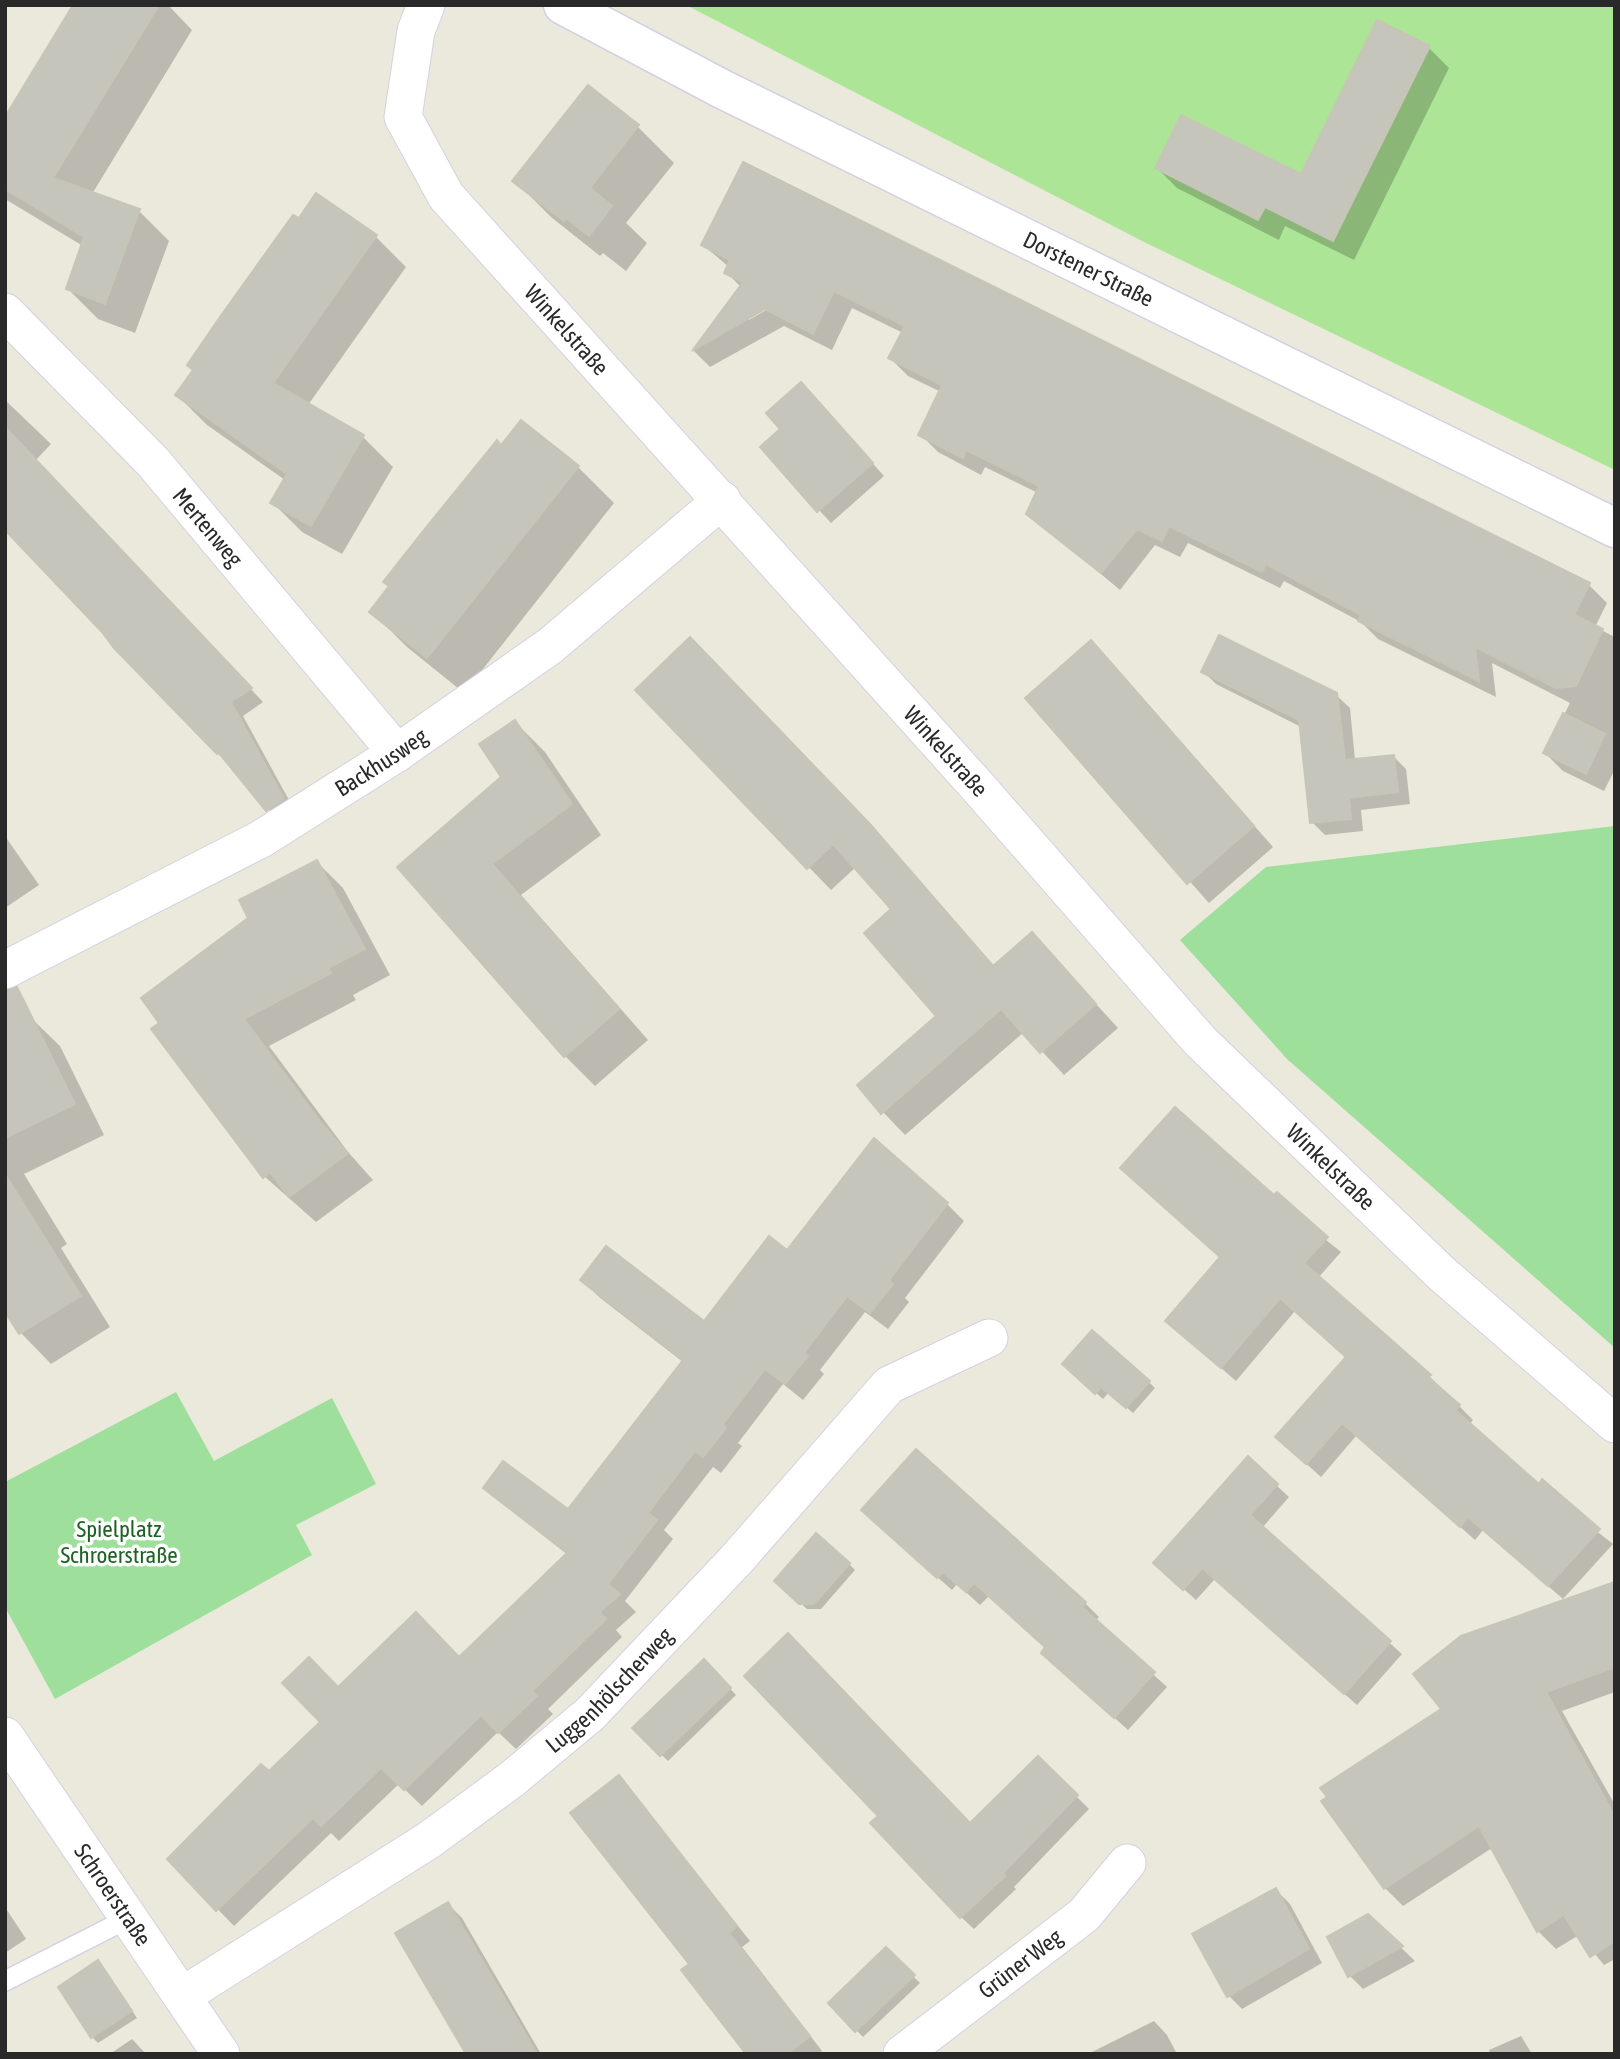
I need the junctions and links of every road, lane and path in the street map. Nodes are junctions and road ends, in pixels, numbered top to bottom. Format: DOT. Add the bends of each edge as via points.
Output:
graph roads {
  1 [pos="426,5"];
  2 [pos="563,5"];
  3 [pos="5,312"];
  4 [pos="722,500"];
  5 [pos="1615,528"];
  6 [pos="397,754"];
  7 [pos="5,970"];
  8 [pos="989,1338"];
  9 [pos="1615,1424"];
  10 [pos="5,1736"];
  11 [pos="1127,1863"];
  12 [pos="129,1918"];
  13 [pos="5,1981"];
  14 [pos="182,1996"];
  15 [pos="221,2054"];
  16 [pos="902,2054"];
  1 -- 4 [label="street, Winkelstraße" via="416,32 403,117 446,196"];
  2 -- 5 [label="street, Dorstener Straße" via="722,89"];
  3 -- 6 [label="street, Mertenweg" via="153,462"];
  4 -- 6 [label="street, Backhusweg" via="550,646"];
  4 -- 9 [label="street, Winkelstraße" via="1200,1041 1441,1273"];
  6 -- 7 [label="street, Backhusweg" via="261,839"];
  8 -- 14 [label="street, Luggenhölscherweg" via="889,1385 736,1560 590,1714 512,1779 429,1840"];
  10 -- 12 [label="street, Schroerstraße"];
  11 -- 16 [label="street, Grüner Weg" via="1084,1915"];
  12 -- 13 [label="lane"];
  12 -- 14 [label="street, Schroerstraße"];
  14 -- 15 [label="street, Schroerstraße"];
}
